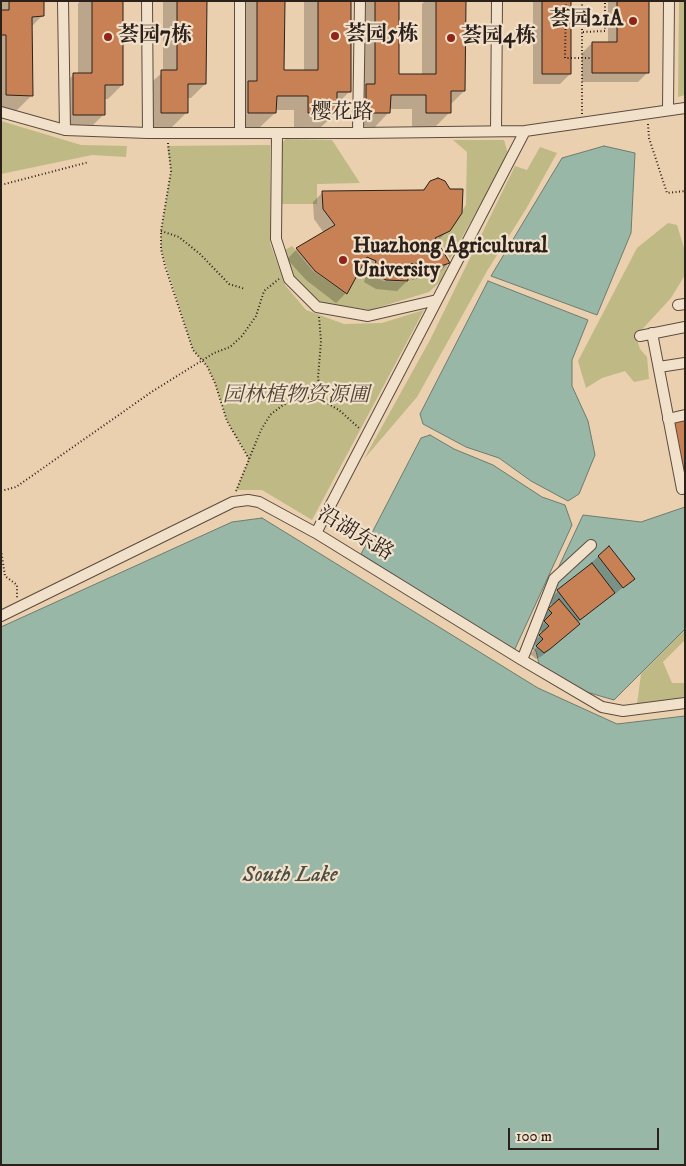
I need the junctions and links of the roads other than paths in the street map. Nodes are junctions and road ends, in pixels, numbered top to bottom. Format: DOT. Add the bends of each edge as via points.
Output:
graph roads {
  1 [pos="64,1"];
  2 [pos="147,1"];
  3 [pos="240,1"];
  4 [pos="360,1"];
  5 [pos="496,1"];
  6 [pos="669,1"];
  7 [pos="685,108"];
  8 [pos="668,110"];
  9 [pos="1,112"];
  10 [pos="64,130"];
  11 [pos="496,131"];
  12 [pos="525,131"];
  13 [pos="148,133"];
  14 [pos="240,133"];
  15 [pos="277,133"];
  16 [pos="358,133"];
  17 [pos="437,300"];
  18 [pos="685,327"];
  19 [pos="652,334"];
  20 [pos="640,336"];
  21 [pos="685,363"];
  22 [pos="658,367"];
  23 [pos="685,415"];
  24 [pos="668,418"];
  25 [pos="682,489"];
  26 [pos="316,533"];
  27 [pos="591,545"];
  28 [pos="1,616"];
  29 [pos="522,660"];
  30 [pos="685,703"];
  1 -- 10 [label="street"];
  2 -- 13 [label="street"];
  3 -- 14 [label="street"];
  4 -- 16 [label="street"];
  5 -- 11 [label="street"];
  6 -- 8 [label="street"];
  7 -- 8 [label="street, 樱花路"];
  8 -- 12 [label="street, 樱花路"];
  9 -- 10 [label="street, 樱花路"];
  10 -- 13 [label="street, 樱花路"];
  11 -- 12 [label="street, 樱花路"];
  11 -- 16 [label="street, 樱花路"];
  12 -- 17 [label="street"];
  13 -- 14 [label="street, 樱花路"];
  14 -- 15 [label="street, 樱花路"];
  15 -- 16 [label="street, 樱花路"];
  15 -- 17 [label="street" via="276,239 289,279 317,307 368,316"];
  17 -- 26 [label="street"];
  18 -- 19 [label="street"];
  19 -- 20 [label="street"];
  19 -- 22 [label="street"];
  21 -- 22 [label="street"];
  22 -- 24 [label="street"];
  23 -- 24 [label="street"];
  24 -- 25 [label="street"];
  26 -- 28 [label="street, 沿湖东路" via="259,502 233,502"];
  26 -- 29 [label="street, 沿湖东路"];
  27 -- 29 [label="street" via="554,579"];
  29 -- 30 [label="street, 沿湖东路" via="602,707 623,711"];
}
